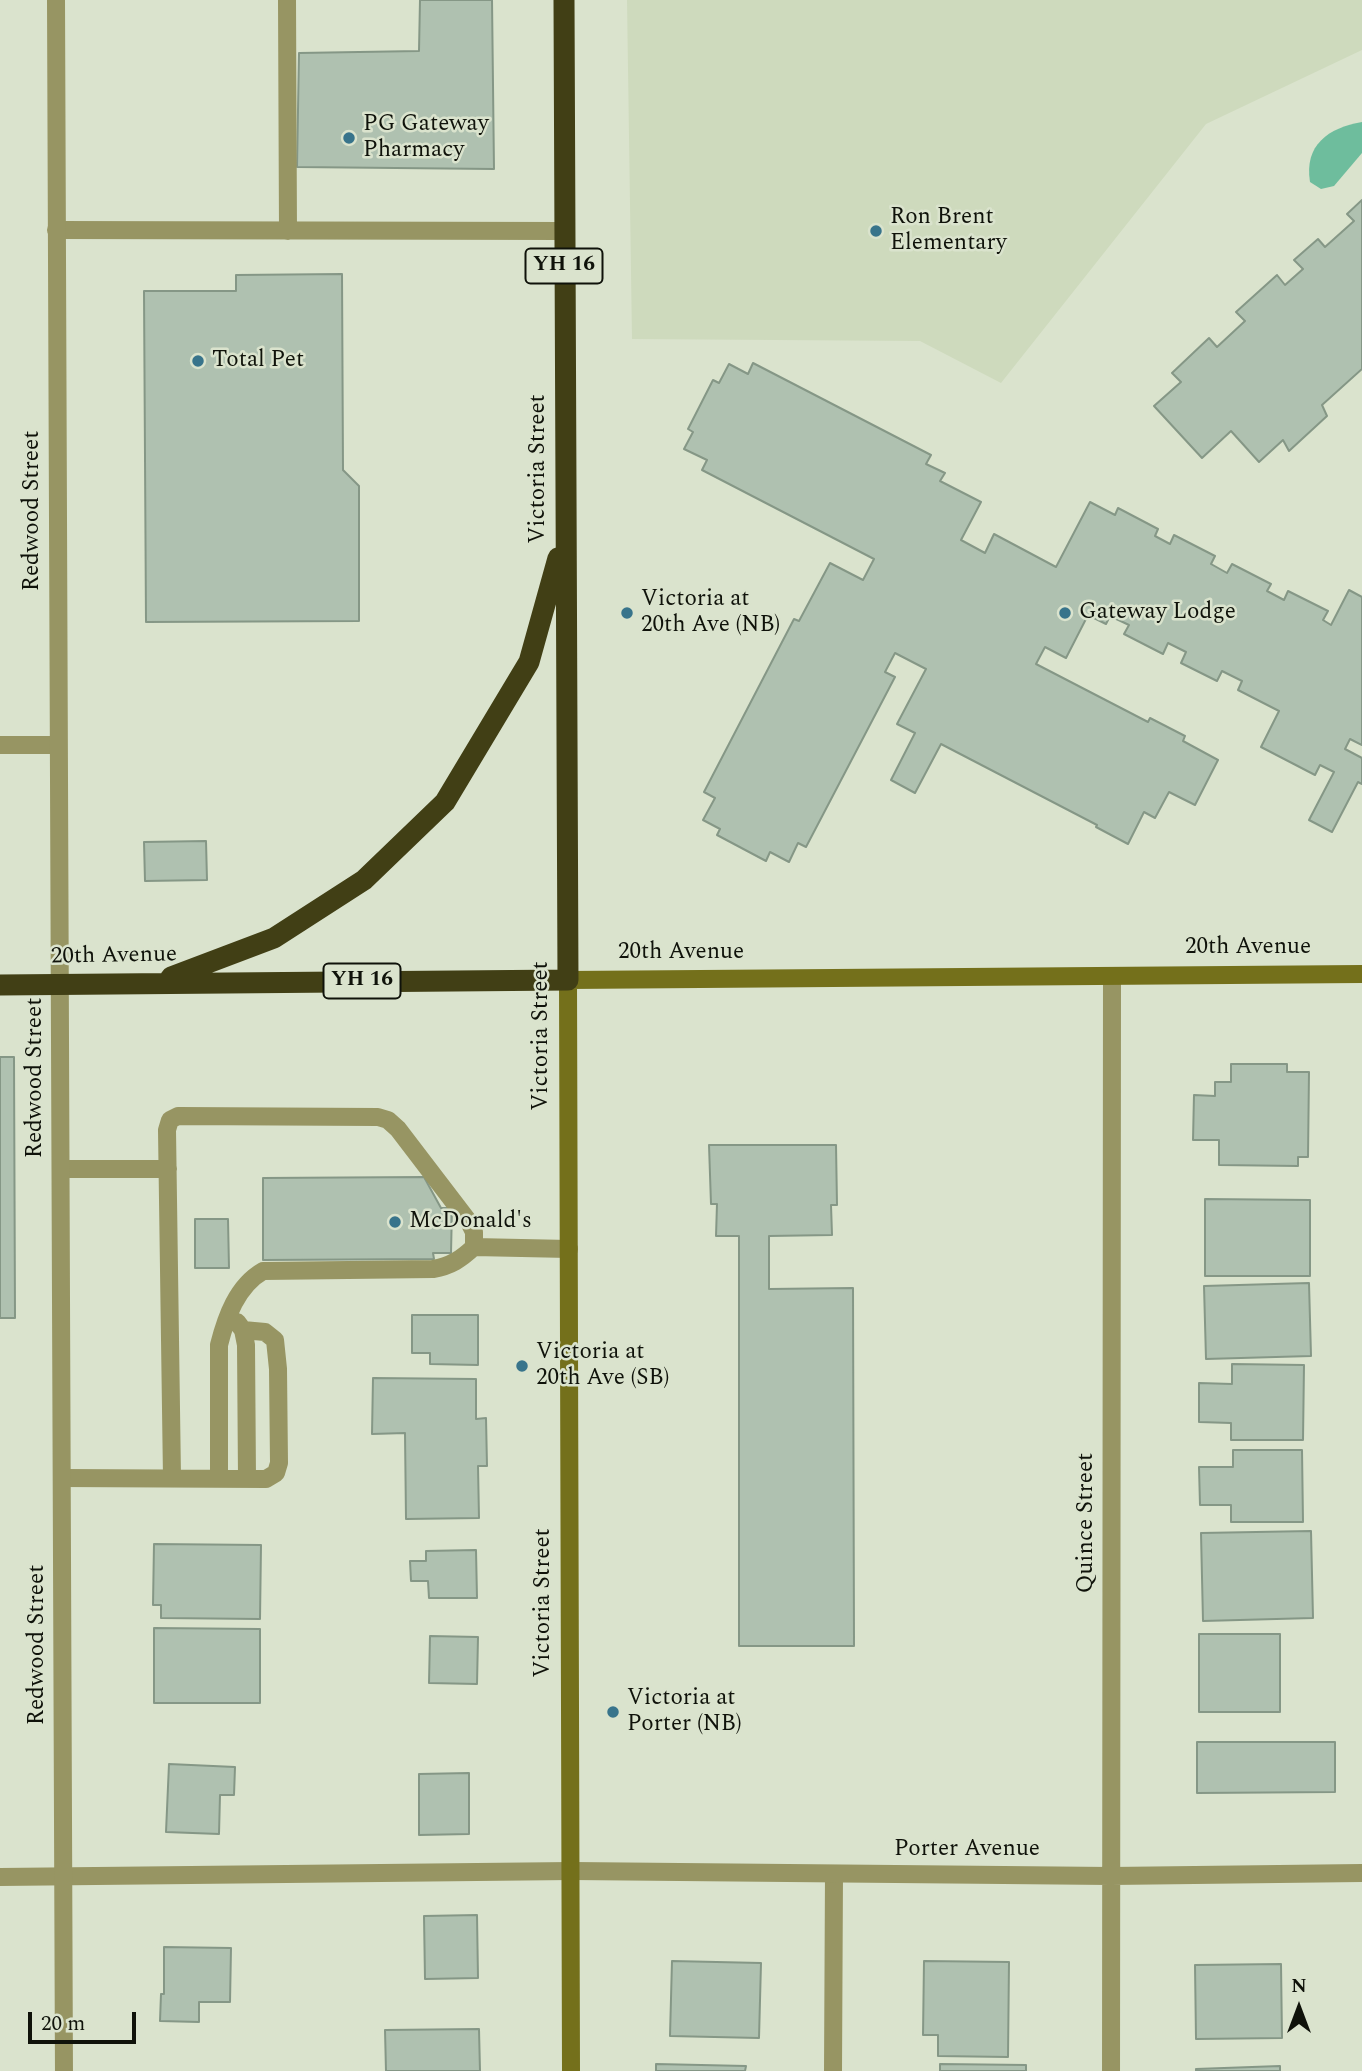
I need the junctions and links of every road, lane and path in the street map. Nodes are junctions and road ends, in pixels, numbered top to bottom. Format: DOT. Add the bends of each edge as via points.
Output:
graph roads {
  1 [pos="56,0"];
  2 [pos="287,0"];
  3 [pos="564,0"];
  4 [pos="56,230"];
  5 [pos="288,231"];
  6 [pos="564,231"];
  7 [pos="566,532"];
  8 [pos="0,745"];
  9 [pos="58,745"];
  10 [pos="1362,974"];
  11 [pos="1112,976"];
  12 [pos="568,980"];
  13 [pos="155,982"];
  14 [pos="60,984"];
  15 [pos="0,985"];
  16 [pos="61,1169"];
  17 [pos="168,1169"];
  18 [pos="474,1247"];
  19 [pos="569,1249"];
  20 [pos="231,1313"];
  21 [pos="243,1330"];
  22 [pos="62,1478"];
  23 [pos="172,1478"];
  24 [pos="219,1478"];
  25 [pos="247,1479"];
  26 [pos="572,1871"];
  27 [pos="1362,1873"];
  28 [pos="834,1874"];
  29 [pos="1111,1876"];
  30 [pos="0,1877"];
  31 [pos="64,1877"];
  32 [pos="64,2071"];
  33 [pos="571,2071"];
  34 [pos="834,2071"];
  35 [pos="1111,2071"];
  1 -- 4 [label="street, Redwood Street"];
  2 -- 5 [label="street"];
  3 -- 6 [label="highway, Victoria Street / YH 16"];
  4 -- 5 [label="street"];
  4 -- 9 [label="street, Redwood Street"];
  5 -- 6 [label="street"];
  6 -- 7 [label="highway, Victoria Street / YH 16"];
  7 -- 12 [label="highway, Victoria Street / YH 16"];
  7 -- 13 [label="highway" via="529,662 445,802 364,880 274,938"];
  8 -- 9 [label="street"];
  9 -- 14 [label="street, Redwood Street"];
  10 -- 11 [label="street, 20th Avenue"];
  11 -- 12 [label="street, 20th Avenue"];
  11 -- 29 [label="street, Quince Street"];
  12 -- 13 [label="highway, 20th Avenue / YH 16"];
  12 -- 19 [label="street, Victoria Street"];
  13 -- 14 [label="highway, 20th Avenue / YH 16"];
  14 -- 15 [label="highway, 20th Avenue / YH 16"];
  14 -- 16 [label="street, Redwood Street"];
  16 -- 17 [label="street"];
  16 -- 22 [label="street, Redwood Street"];
  17 -- 18 [label="street" via="167,1130 178,1116 388,1120 469,1222"];
  17 -- 23 [label="street"];
  18 -- 19 [label="street"];
  18 -- 20 [label="street" via="447,1266 433,1269 263,1271 250,1279"];
  19 -- 26 [label="street, Victoria Street"];
  20 -- 21 [label="street"];
  20 -- 24 [label="street" via="219,1345"];
  21 -- 25 [label="street"];
  21 -- 25 [label="street" via="271,1335 278,1369 279,1463 276,1473 267,1479"];
  22 -- 23 [label="street"];
  22 -- 31 [label="street, Redwood Street"];
  23 -- 24 [label="street"];
  24 -- 25 [label="street"];
  26 -- 28 [label="street, Porter Avenue"];
  26 -- 31 [label="street, Porter Avenue"];
  26 -- 33 [label="street, Victoria Street"];
  27 -- 29 [label="street, Porter Avenue"];
  28 -- 29 [label="street, Porter Avenue"];
  28 -- 34 [label="street"];
  29 -- 35 [label="street, Quince Street"];
  30 -- 31 [label="street, Porter Avenue"];
  31 -- 32 [label="street, Redwood Street"];
}
